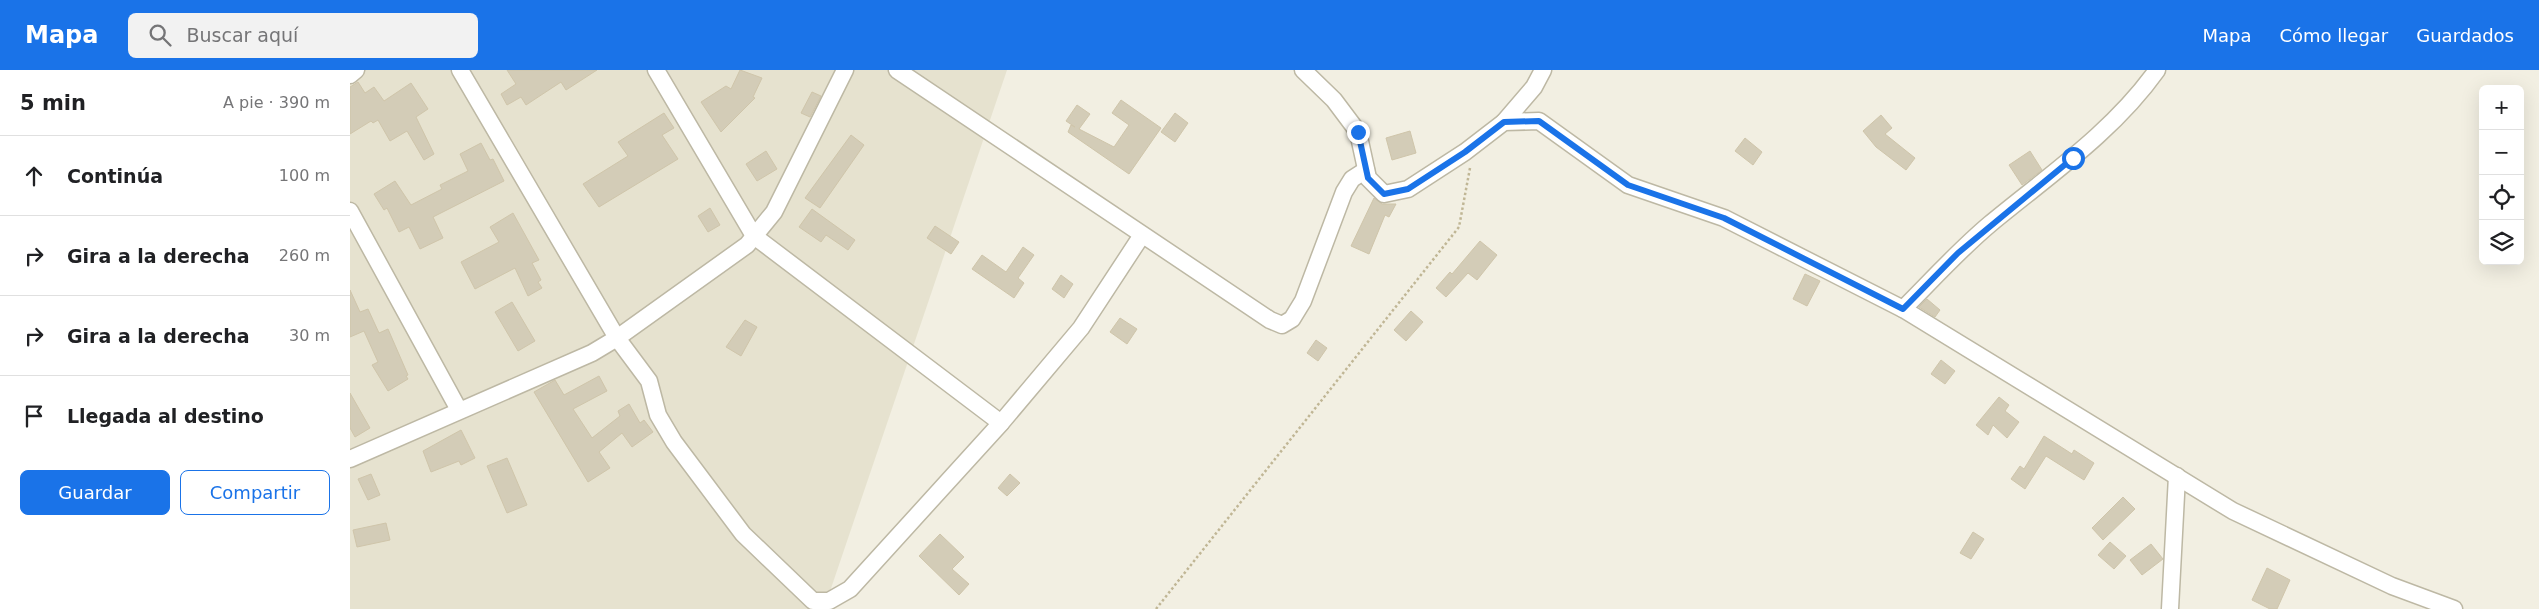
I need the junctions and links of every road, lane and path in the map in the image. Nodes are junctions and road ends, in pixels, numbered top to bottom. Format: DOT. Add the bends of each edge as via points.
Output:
graph roads {
  1 [pos="356,70"];
  2 [pos="460,70"];
  3 [pos="656,70"];
  4 [pos="846,70"];
  5 [pos="897,70"];
  6 [pos="1303,70"];
  7 [pos="1543,70"];
  8 [pos="2157,70"];
  9 [pos="350,75"];
  10 [pos="1504,122"];
  11 [pos="1475,144"];
  12 [pos="1366,170"];
  13 [pos="350,210"];
  14 [pos="1142,235"];
  15 [pos="754,236"];
  16 [pos="1903,309"];
  17 [pos="617,338"];
  18 [pos="459,410"];
  19 [pos="1001,423"];
  20 [pos="350,459"];
  21 [pos="2177,476"];
  22 [pos="1156,609"];
  23 [pos="2170,609"];
  24 [pos="2454,609"];
  1 -- 9 [label="street"];
  2 -- 17 [label="street"];
  3 -- 15 [label="street"];
  4 -- 15 [label="street" via="774,212"];
  5 -- 14 [label="street"];
  6 -- 12 [label="street" via="1334,100 1358,132"];
  7 -- 10 [label="street" via="1534,87"];
  8 -- 16 [label="street" via="2141,92 2073,158 1958,253"];
  10 -- 11 [label="street"];
  10 -- 16 [label="street" via="1539,121 1628,185 1724,218"];
  11 -- 12 [label="street" via="1408,189 1384,194 1368,178"];
  11 -- 22 [label="path" via="1459,227"];
  12 -- 14 [label="street" via="1352,179 1348,186 1303,302 1292,319 1282,325"];
  13 -- 18 [label="street"];
  14 -- 19 [label="street" via="1081,328"];
  15 -- 17 [label="street" via="748,245"];
  15 -- 19 [label="street"];
  16 -- 21 [label="street"];
  17 -- 18 [label="street" via="592,353"];
  17 -- 19 [label="street" via="649,381 658,415 686,458 743,534 813,601 829,600 850,589"];
  18 -- 20 [label="street"];
  21 -- 23 [label="street"];
  21 -- 24 [label="street" via="2242,515 2392,586"];
}
